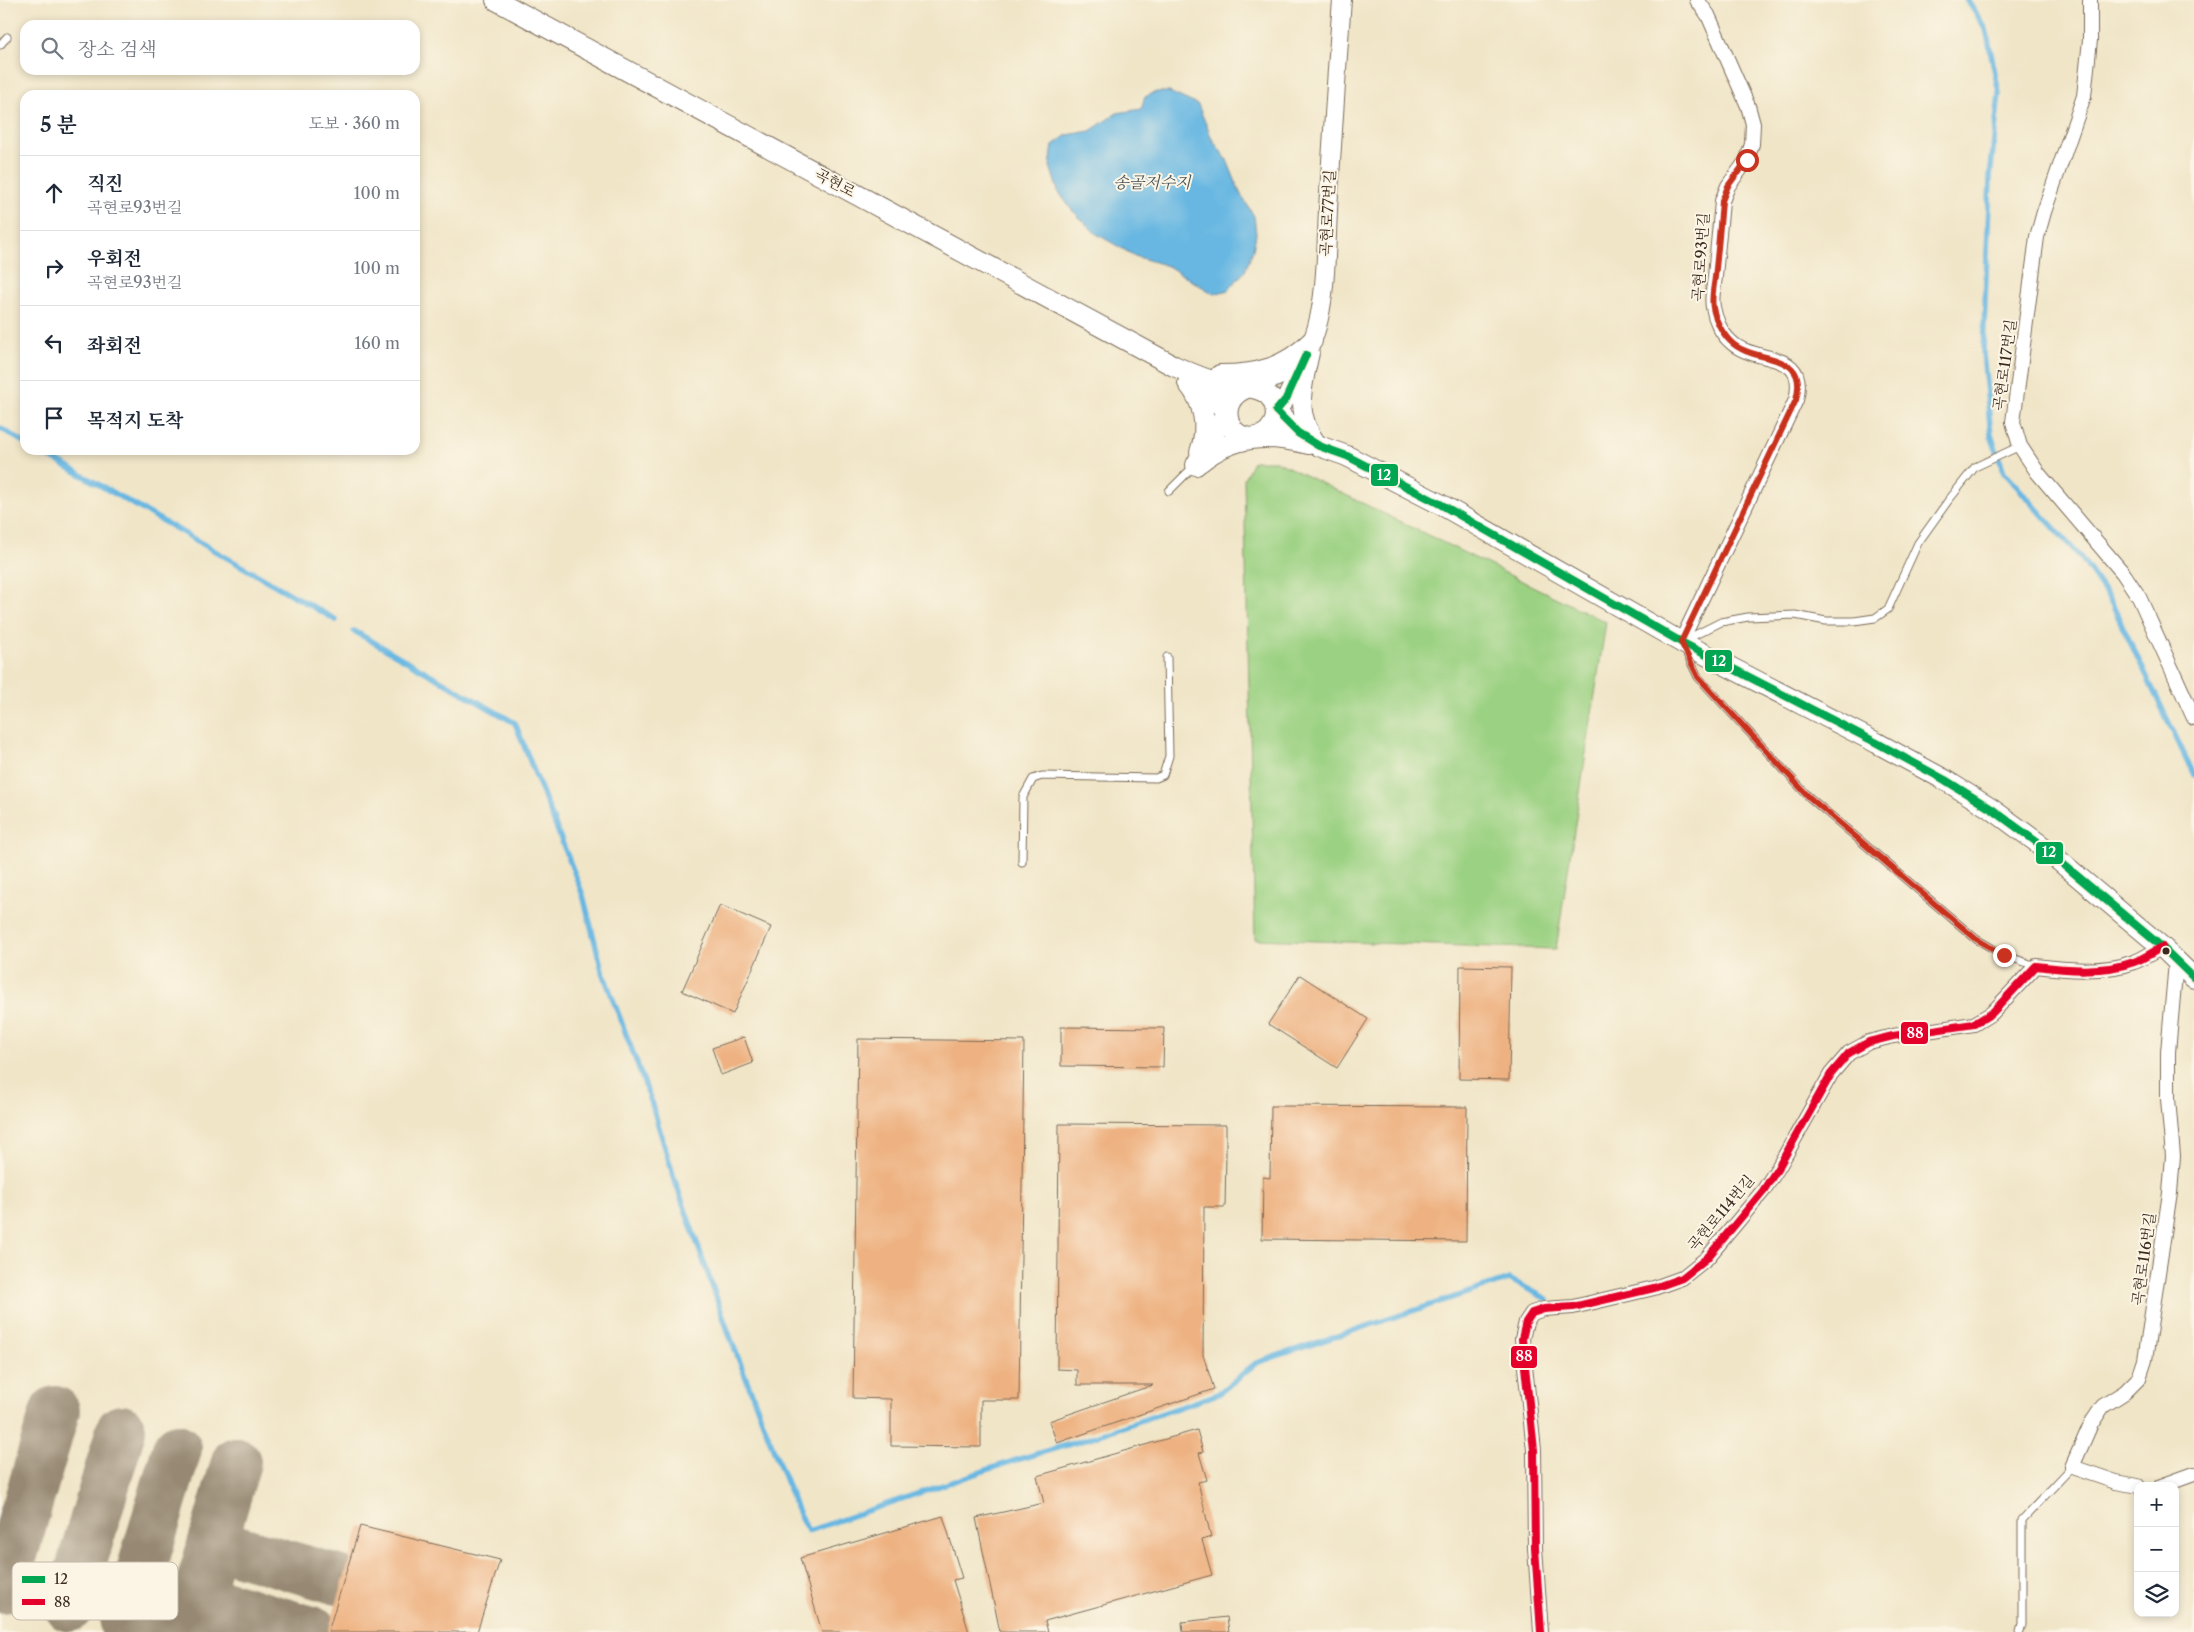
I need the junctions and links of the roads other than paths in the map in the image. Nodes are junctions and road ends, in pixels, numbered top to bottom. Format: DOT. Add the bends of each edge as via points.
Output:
graph roads {
  1 [pos="496,0"];
  2 [pos="1342,0"];
  3 [pos="1697,0"];
  4 [pos="2090,0"];
  5 [pos="8,37"];
  6 [pos="0,45"];
  7 [pos="1312,341"];
  8 [pos="1174,366"];
  9 [pos="1247,388"];
  10 [pos="1227,411"];
  11 [pos="1276,411"];
  12 [pos="1249,442"];
  13 [pos="1319,446"];
  14 [pos="2020,446"];
  15 [pos="1196,465"];
  16 [pos="1169,491"];
  17 [pos="1681,642"];
  18 [pos="1168,657"];
  19 [pos="2194,718"];
  20 [pos="1022,862"];
  21 [pos="2162,947"];
  22 [pos="2176,962"];
  23 [pos="2036,966"];
  24 [pos="2194,978"];
  25 [pos="2072,1467"];
  26 [pos="2194,1474"];
  27 [pos="2172,1482"];
  28 [pos="2134,1485"];
  29 [pos="1541,1632"];
  30 [pos="2020,1632"];
  1 -- 8 [label="main road, 곡현로"];
  2 -- 7 [label="street, 곡현로77번길" via="1325,271"];
  3 -- 17 [label="street, 곡현로93번길" via="1708,15 1753,124 1747,160 1728,186 1722,201 1712,307 1730,342 1744,350 1786,362 1796,373 1800,386"];
  4 -- 14 [label="street, 곡현로117번길" via="2084,96 2037,237 2014,422"];
  5 -- 6 [label="lane"];
  7 -- 8 [label="main road" via="1291,360 1250,373 1202,374"];
  7 -- 9 [label="street, 곡현로77번길" via="1296,366"];
  7 -- 11 [label="street" via="1286,399"];
  7 -- 13 [label="street" via="1304,373 1302,407 1305,424"];
  8 -- 9 [label="main road" via="1226,385"];
  8 -- 10 [label="main road"];
  8 -- 15 [label="main road" via="1197,395 1202,408 1204,432"];
  9 -- 10 [label="main road" via="1233,396"];
  9 -- 11 [label="main road" via="1263,391"];
  10 -- 12 [label="main road" via="1236,432"];
  10 -- 15 [label="main road"];
  11 -- 12 [label="main road" via="1267,432"];
  11 -- 13 [label="main road" via="1298,434"];
  12 -- 13 [label="main road" via="1283,439"];
  12 -- 15 [label="main road" via="1216,451"];
  13 -- 17 [label="main road" via="1347,456 1440,504"];
  14 -- 17 [label="lane" via="1975,467 1918,543 1888,609 1875,618 1826,621 1794,615 1748,617 1721,622"];
  14 -- 19 [label="street, 곡현로117번길" via="2038,473 2139,596"];
  15 -- 16 [label="lane"];
  17 -- 21 [label="main road" via="1877,743 1993,810 2038,843"];
  17 -- 23 [label="lane" via="1698,677 1809,797 1976,939 2004,955"];
  18 -- 20 [label="lane" via="1169,756 1163,775 1156,778 1042,776 1033,779 1023,797"];
  21 -- 22 [label="main road"];
  21 -- 23 [label="street" via="2133,962 2103,968 2069,970"];
  22 -- 24 [label="main road"];
  22 -- 25 [label="street, 곡현로116번길" via="2168,1052 2173,1156 2145,1360 2139,1378 2103,1406 2091,1424"];
  23 -- 29 [label="street, 곡현로114번길" via="1992,1013 1974,1024 1893,1036 1869,1042 1849,1054 1831,1074 1763,1191 1707,1258 1682,1278 1574,1307 1532,1312 1522,1339 1534,1450 1535,1548"];
  25 -- 28 [label="street"];
  25 -- 30 [label="lane" via="2022,1520"];
  26 -- 27 [label="street"];
}
